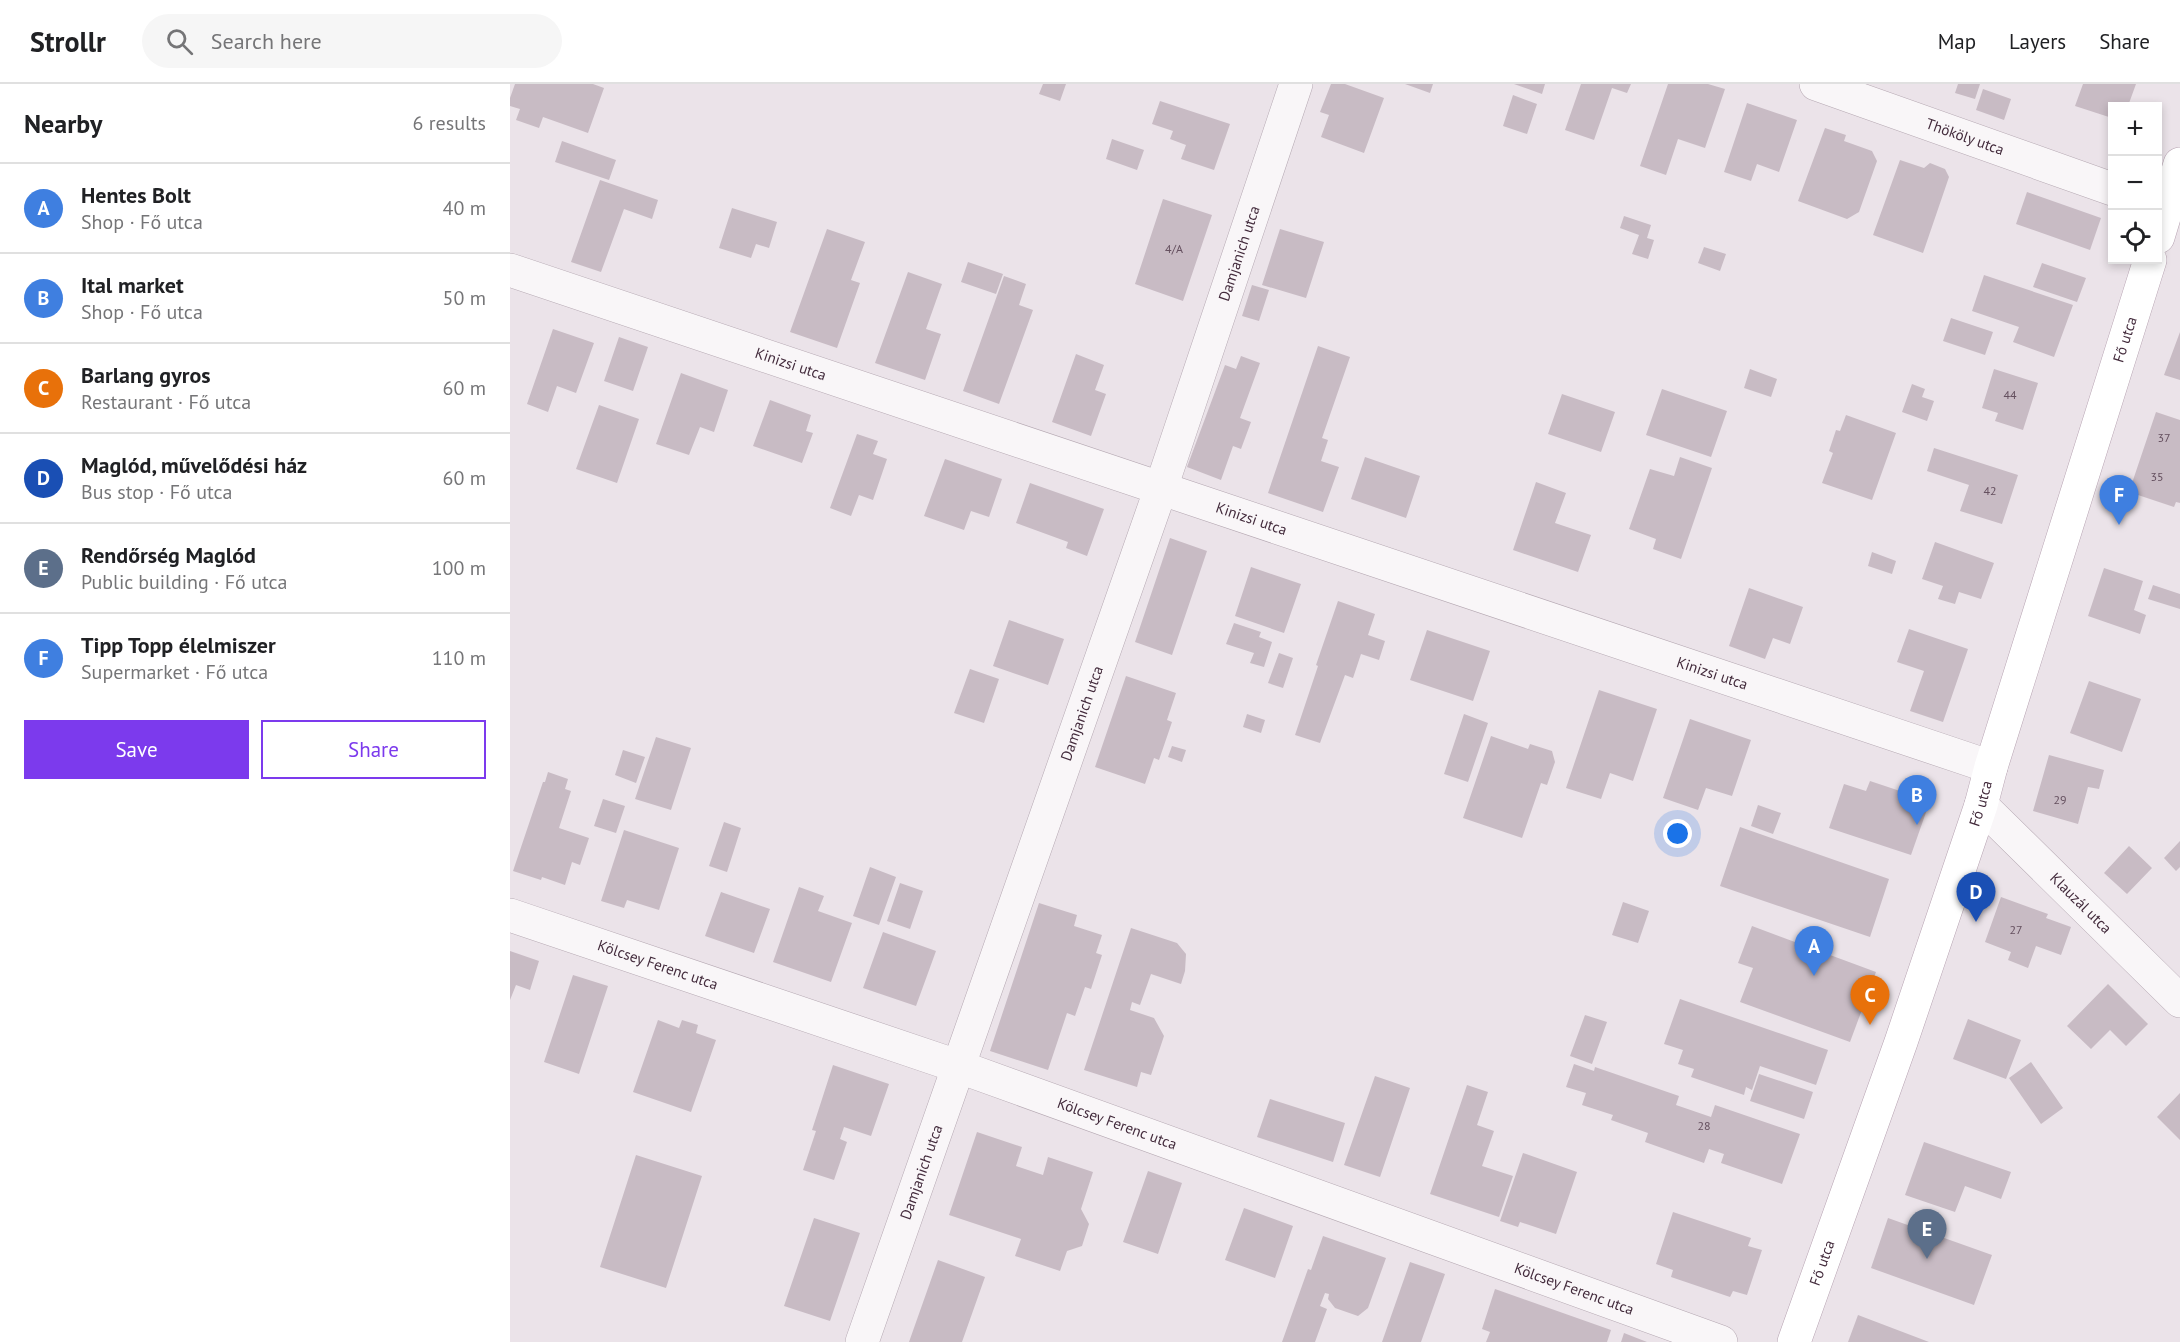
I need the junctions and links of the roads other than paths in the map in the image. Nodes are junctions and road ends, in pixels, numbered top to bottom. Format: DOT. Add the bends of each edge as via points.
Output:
graph roads {
  1 [pos="1296,84"];
  2 [pos="1816,84"];
  3 [pos="2180,164"];
  4 [pos="2108,188"];
  5 [pos="2165,226"];
  6 [pos="2149,264"];
  7 [pos="510,270"];
  8 [pos="1161,488"];
  9 [pos="1991,767"];
  10 [pos="1981,805"];
  11 [pos="510,915"];
  12 [pos="2180,1001"];
  13 [pos="957,1066"];
  14 [pos="862,1342"];
  15 [pos="1721,1342"];
  16 [pos="1794,1342"];
  1 -- 8 [label="street, Damjanich utca"];
  2 -- 4 [label="street, Thököly utca"];
  3 -- 5 [label="main road"];
  6 -- 9 [label="main road, Fő utca"];
  7 -- 8 [label="street, Kinizsi utca"];
  8 -- 9 [label="street, Kinizsi utca"];
  8 -- 13 [label="street, Damjanich utca"];
  9 -- 10 [label="main road, Fő utca"];
  10 -- 12 [label="street, Klauzál utca"];
  10 -- 16 [label="main road, Fő utca"];
  11 -- 13 [label="street, Kölcsey Ferenc utca"];
  13 -- 14 [label="street, Damjanich utca"];
  13 -- 15 [label="street, Kölcsey Ferenc utca"];
}
